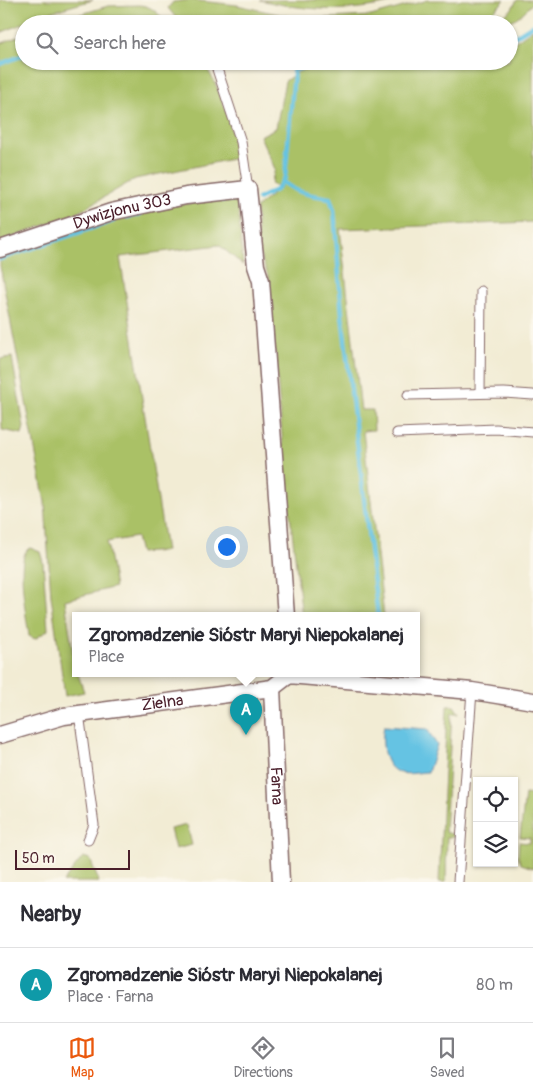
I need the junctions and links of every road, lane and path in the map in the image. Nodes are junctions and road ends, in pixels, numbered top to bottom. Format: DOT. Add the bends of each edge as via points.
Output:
graph roads {
  1 [pos="217,70"];
  2 [pos="248,189"];
  3 [pos="0,249"];
  4 [pos="481,290"];
  5 [pos="480,393"];
  6 [pos="408,395"];
  7 [pos="533,395"];
  8 [pos="533,432"];
  9 [pos="397,433"];
  10 [pos="286,612"];
  11 [pos="285,677"];
  12 [pos="321,677"];
  13 [pos="272,688"];
  14 [pos="472,691"];
  15 [pos="533,701"];
  16 [pos="79,713"];
  17 [pos="0,735"];
  18 [pos="88,840"];
  19 [pos="281,882"];
  20 [pos="458,882"];
  1 -- 2 [label="lane" via="241,142"];
  2 -- 3 [label="street, Dywizjonu 303" via="186,196 110,212"];
  2 -- 10 [label="street" via="256,266 261,281"];
  4 -- 5 [label="lane"];
  5 -- 6 [label="lane"];
  5 -- 7 [label="lane"];
  8 -- 9 [label="lane" via="496,429"];
  11 -- 13 [label="street"];
  12 -- 14 [label="street"];
  13 -- 16 [label="street, Zielna"];
  13 -- 19 [label="street, Farna"];
  14 -- 15 [label="street"];
  14 -- 20 [label="lane"];
  16 -- 17 [label="street, Zielna"];
  16 -- 18 [label="lane" via="94,824"];
}
